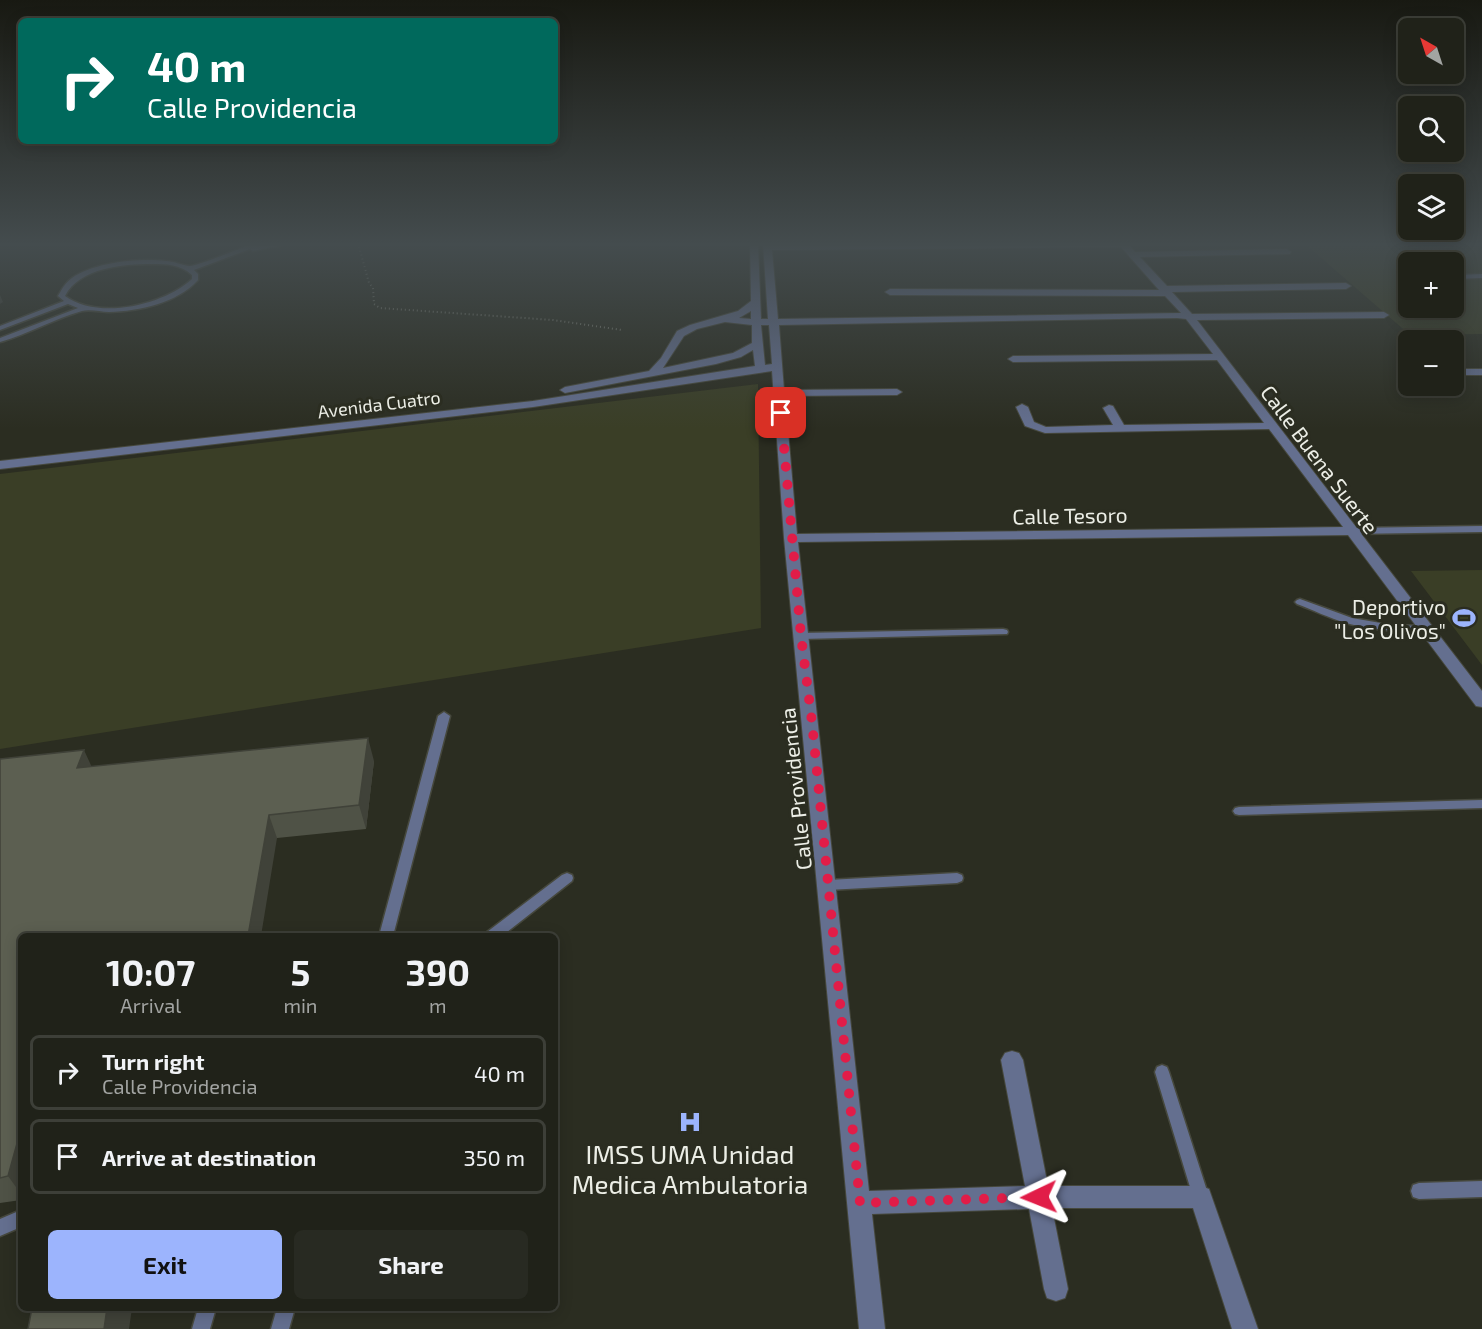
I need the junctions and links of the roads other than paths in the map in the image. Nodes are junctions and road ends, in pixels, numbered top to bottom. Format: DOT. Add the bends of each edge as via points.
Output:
graph roads {
  1 [pos="61,305"];
  2 [pos="73,305"];
  3 [pos="139,305"];
  4 [pos="753,305"];
  5 [pos="757,305"];
  6 [pos="771,305"];
  7 [pos="1178,305"];
  8 [pos="84,308"];
  9 [pos="1384,315"];
  10 [pos="1188,316"];
  11 [pos="729,320"];
  12 [pos="772,321"];
  13 [pos="756,322"];
  14 [pos="0,328"];
  15 [pos="0,340"];
  16 [pos="757,344"];
  17 [pos="1218,357"];
  18 [pos="1013,359"];
  19 [pos="760,368"];
  20 [pos="653,372"];
  21 [pos="1464,372"];
  22 [pos="1482,372"];
  23 [pos="778,380"];
  24 [pos="897,392"];
  25 [pos="1022,407"];
  26 [pos="1110,408"];
  27 [pos="1271,426"];
  28 [pos="1120,428"];
  29 [pos="205,438"];
  30 [pos="0,457"];
  31 [pos="0,465"];
  32 [pos="1482,529"];
  33 [pos="1350,531"];
  34 [pos="791,538"];
  35 [pos="1300,602"];
  36 [pos="1425,629"];
  37 [pos="1003,632"];
  38 [pos="801,636"];
  39 [pos="1482,702"];
  40 [pos="444,716"];
  41 [pos="1482,804"];
  42 [pos="1239,811"];
  43 [pos="567,878"];
  44 [pos="957,878"];
  45 [pos="828,885"];
  46 [pos="387,933"];
  47 [pos="496,933"];
  48 [pos="1012,1060"];
  49 [pos="1162,1072"];
  50 [pos="1482,1189"];
  51 [pos="1419,1191"];
  52 [pos="1039,1197"];
  53 [pos="1201,1197"];
  54 [pos="860,1203"];
  55 [pos="18,1219"];
  56 [pos="0,1228"];
  57 [pos="1056,1289"];
  58 [pos="206,1311"];
  59 [pos="285,1311"];
  60 [pos="201,1329"];
  61 [pos="280,1329"];
  62 [pos="872,1329"];
  63 [pos="1245,1329"];
  1 -- 14 [label="lane"];
  2 -- 8 [label="lane"];
  3 -- 8 [label="lane"];
  4 -- 11 [label="street"];
  5 -- 13 [label="street"];
  6 -- 12 [label="street, Calle Providencia"];
  7 -- 10 [label="street, Calle Buena Suerte"];
  8 -- 15 [label="lane"];
  9 -- 10 [label="street"];
  10 -- 12 [label="street"];
  10 -- 17 [label="street, Calle Buena Suerte"];
  11 -- 13 [label="street"];
  11 -- 20 [label="street" via="684,331"];
  12 -- 13 [label="street"];
  12 -- 23 [label="street, Calle Providencia"];
  13 -- 16 [label="street"];
  16 -- 19 [label="street"];
  16 -- 20 [label="street, Avenida Cuatro" via="716,361"];
  17 -- 18 [label="street"];
  17 -- 27 [label="street, Calle Buena Suerte"];
  19 -- 23 [label="street"];
  19 -- 29 [label="street, Avenida Cuatro" via="533,404"];
  20 -- 29 [label="street, Avenida Cuatro" via="529,396"];
  21 -- 22 [label="street"];
  23 -- 24 [label="street"];
  23 -- 34 [label="street, Calle Providencia"];
  25 -- 28 [label="street" via="1035,428"];
  26 -- 28 [label="street"];
  27 -- 28 [label="street"];
  27 -- 33 [label="street, Calle Buena Suerte"];
  29 -- 30 [label="street, Avenida Cuatro"];
  29 -- 31 [label="street, Avenida Cuatro"];
  32 -- 33 [label="lane"];
  33 -- 34 [label="street, Calle Tesoro"];
  33 -- 36 [label="street, Calle Buena Suerte"];
  34 -- 38 [label="street, Calle Providencia"];
  35 -- 36 [label="lane" via="1350,621"];
  36 -- 39 [label="street, Calle Buena Suerte"];
  37 -- 38 [label="lane"];
  38 -- 45 [label="street, Calle Providencia"];
  40 -- 46 [label="lane"];
  41 -- 42 [label="lane"];
  43 -- 47 [label="lane"];
  44 -- 45 [label="lane"];
  45 -- 54 [label="street, Calle Providencia"];
  48 -- 52 [label="street"];
  49 -- 53 [label="lane"];
  50 -- 51 [label="lane"];
  52 -- 53 [label="street"];
  52 -- 54 [label="street"];
  52 -- 57 [label="street"];
  53 -- 63 [label="street"];
  54 -- 62 [label="street, Calle Providencia"];
  55 -- 56 [label="lane"];
  58 -- 60 [label="lane"];
  59 -- 61 [label="lane"];
}
